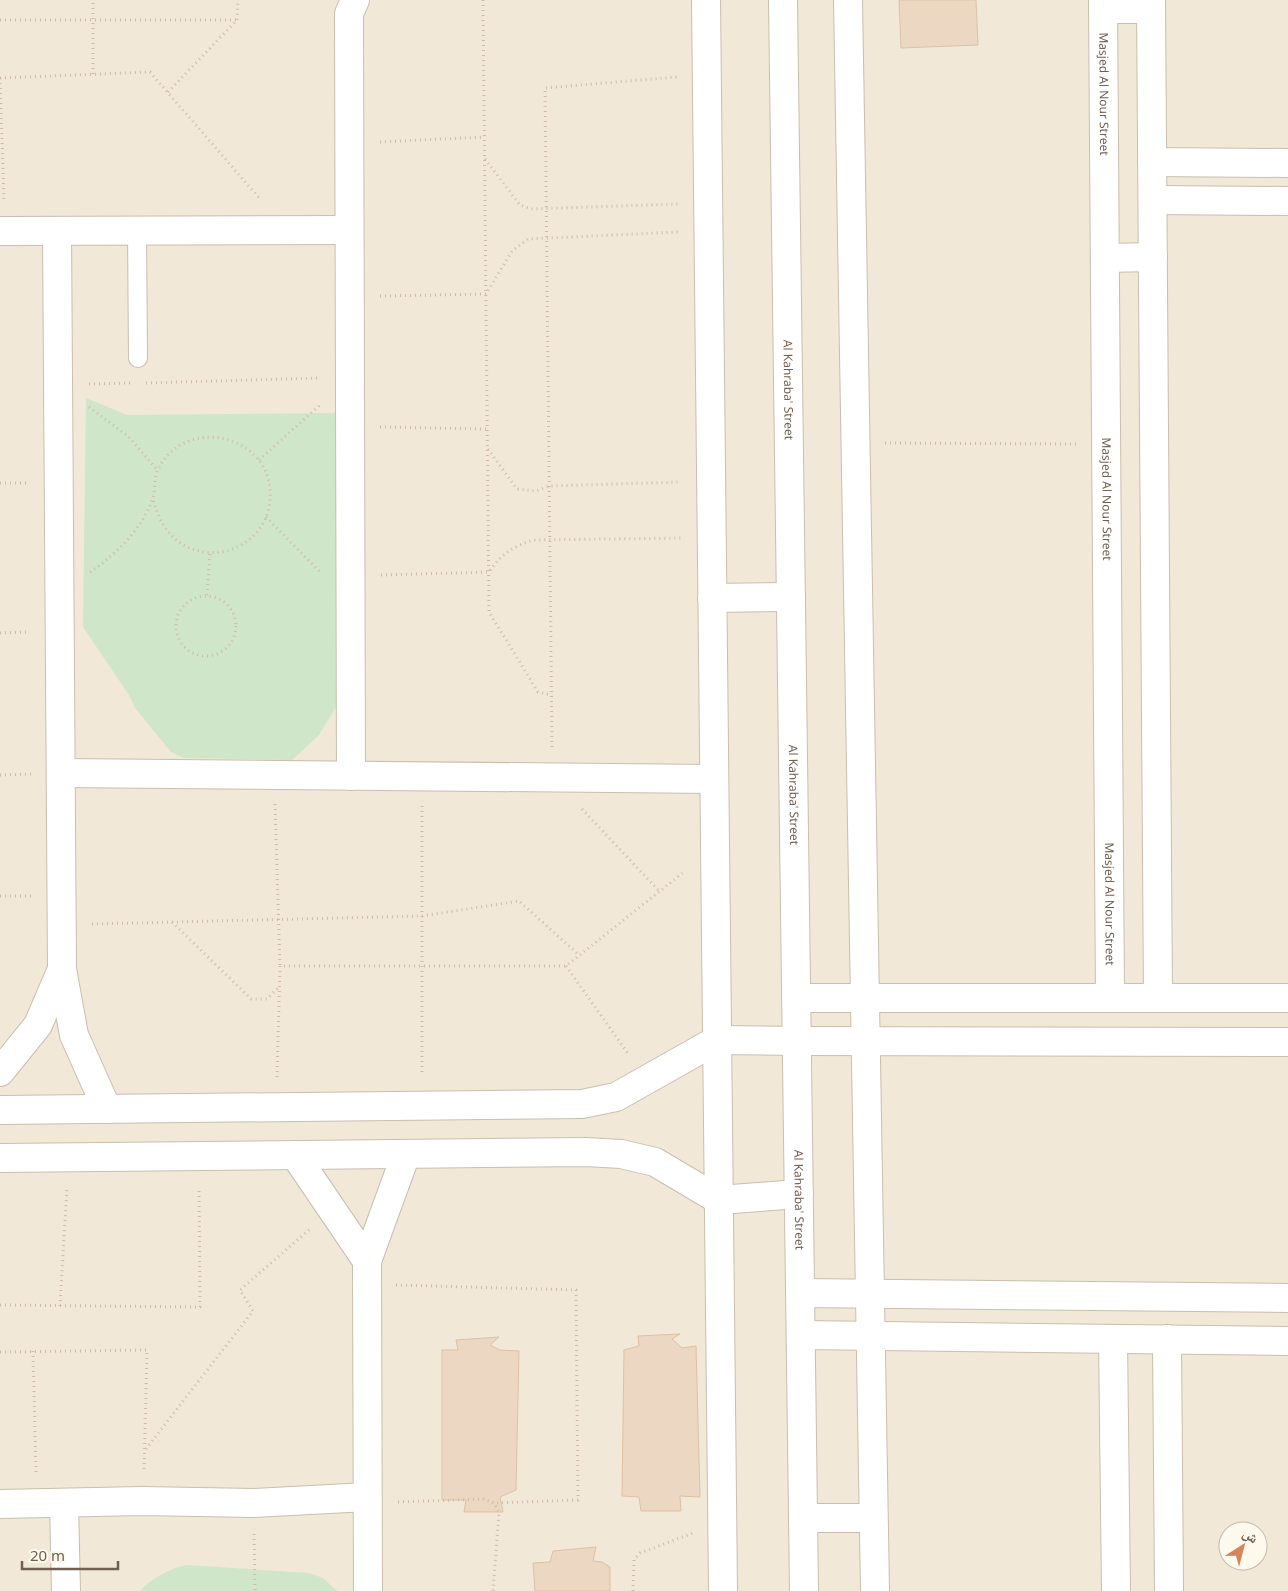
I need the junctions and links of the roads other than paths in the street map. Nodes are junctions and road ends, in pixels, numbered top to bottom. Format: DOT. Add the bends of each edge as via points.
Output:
graph roads {
  1 [pos="706,0"];
  2 [pos="783,0"];
  3 [pos="848,0"];
  4 [pos="1103,4"];
  5 [pos="1151,4"];
  6 [pos="348,5"];
  7 [pos="1152,162"];
  8 [pos="1288,163"];
  9 [pos="1153,200"];
  10 [pos="1288,201"];
  11 [pos="137,230"];
  12 [pos="349,230"];
  13 [pos="3,231"];
  14 [pos="58,231"];
  15 [pos="1153,257"];
  16 [pos="1105,258"];
  17 [pos="138,358"];
  18 [pos="791,597"];
  19 [pos="712,598"];
  20 [pos="61,773"];
  21 [pos="351,776"];
  22 [pos="714,778"];
  23 [pos="62,969"];
  24 [pos="797,998"];
  25 [pos="865,998"];
  26 [pos="1110,998"];
  27 [pos="1158,998"];
  28 [pos="1288,998"];
  29 [pos="718,1040"];
  30 [pos="797,1041"];
  31 [pos="865,1042"];
  32 [pos="1288,1042"];
  33 [pos="0,1072"];
  34 [pos="108,1109"];
  35 [pos="0,1110"];
  36 [pos="406,1154"];
  37 [pos="295,1155"];
  38 [pos="0,1158"];
  39 [pos="799,1194"];
  40 [pos="719,1200"];
  41 [pos="367,1273"];
  42 [pos="800,1293"];
  43 [pos="869,1294"];
  44 [pos="1279,1298"];
  45 [pos="801,1335"];
  46 [pos="870,1336"];
  47 [pos="1113,1339"];
  48 [pos="1167,1340"];
  49 [pos="1279,1341"];
  50 [pos="367,1500"];
  51 [pos="64,1503"];
  52 [pos="0,1504"];
  53 [pos="803,1518"];
  54 [pos="873,1518"];
  55 [pos="66,1591"];
  56 [pos="368,1591"];
  57 [pos="723,1591"];
  58 [pos="804,1591"];
  59 [pos="875,1591"];
  60 [pos="1116,1591"];
  61 [pos="1169,1591"];
  1 -- 19 [label="street"];
  2 -- 18 [label="street, Al Kahraba' Street"];
  3 -- 25 [label="street"];
  4 -- 5 [label="street"];
  4 -- 16 [label="street, Masjed Al Nour Street"];
  5 -- 7 [label="street"];
  6 -- 12 [label="street"];
  7 -- 8 [label="street"];
  7 -- 9 [label="street"];
  9 -- 10 [label="street"];
  9 -- 15 [label="street"];
  11 -- 12 [label="street"];
  11 -- 14 [label="street"];
  11 -- 17 [label="lane"];
  12 -- 21 [label="street"];
  13 -- 14 [label="street"];
  14 -- 20 [label="street"];
  15 -- 16 [label="street"];
  15 -- 27 [label="street"];
  16 -- 26 [label="street, Masjed Al Nour Street"];
  18 -- 19 [label="street"];
  18 -- 24 [label="street, Al Kahraba' Street"];
  19 -- 22 [label="street"];
  20 -- 21 [label="street"];
  20 -- 23 [label="street"];
  21 -- 22 [label="street"];
  22 -- 29 [label="street"];
  23 -- 33 [label="street" via="38,1025"];
  23 -- 34 [label="street" via="74,1035"];
  24 -- 25 [label="street"];
  24 -- 30 [label="street, Al Kahraba' Street"];
  25 -- 26 [label="street"];
  25 -- 31 [label="street"];
  26 -- 27 [label="street"];
  27 -- 28 [label="street"];
  29 -- 30 [label="street"];
  29 -- 34 [label="street" via="616,1097 582,1104"];
  29 -- 40 [label="street"];
  30 -- 31 [label="street"];
  30 -- 39 [label="street, Al Kahraba' Street"];
  31 -- 32 [label="street"];
  31 -- 43 [label="street"];
  34 -- 35 [label="street"];
  36 -- 37 [label="street"];
  36 -- 40 [label="street" via="621,1154 655,1162"];
  36 -- 41 [label="street"];
  37 -- 38 [label="street"];
  37 -- 41 [label="street" via="332,1210"];
  39 -- 40 [label="street"];
  39 -- 42 [label="street, Al Kahraba' Street"];
  40 -- 57 [label="street"];
  41 -- 50 [label="street"];
  42 -- 43 [label="street"];
  42 -- 45 [label="street, Al Kahraba' Street"];
  43 -- 44 [label="street"];
  43 -- 46 [label="street"];
  44 -- 49 [label="street"];
  45 -- 46 [label="street"];
  45 -- 53 [label="street, Al Kahraba' Street"];
  46 -- 47 [label="street"];
  46 -- 54 [label="street"];
  47 -- 48 [label="street"];
  47 -- 60 [label="street"];
  48 -- 49 [label="street"];
  48 -- 61 [label="street"];
  50 -- 51 [label="street"];
  50 -- 56 [label="street"];
  51 -- 52 [label="street"];
  51 -- 55 [label="street"];
  53 -- 54 [label="street"];
  53 -- 58 [label="street, Al Kahraba' Street"];
  54 -- 59 [label="street"];
}
